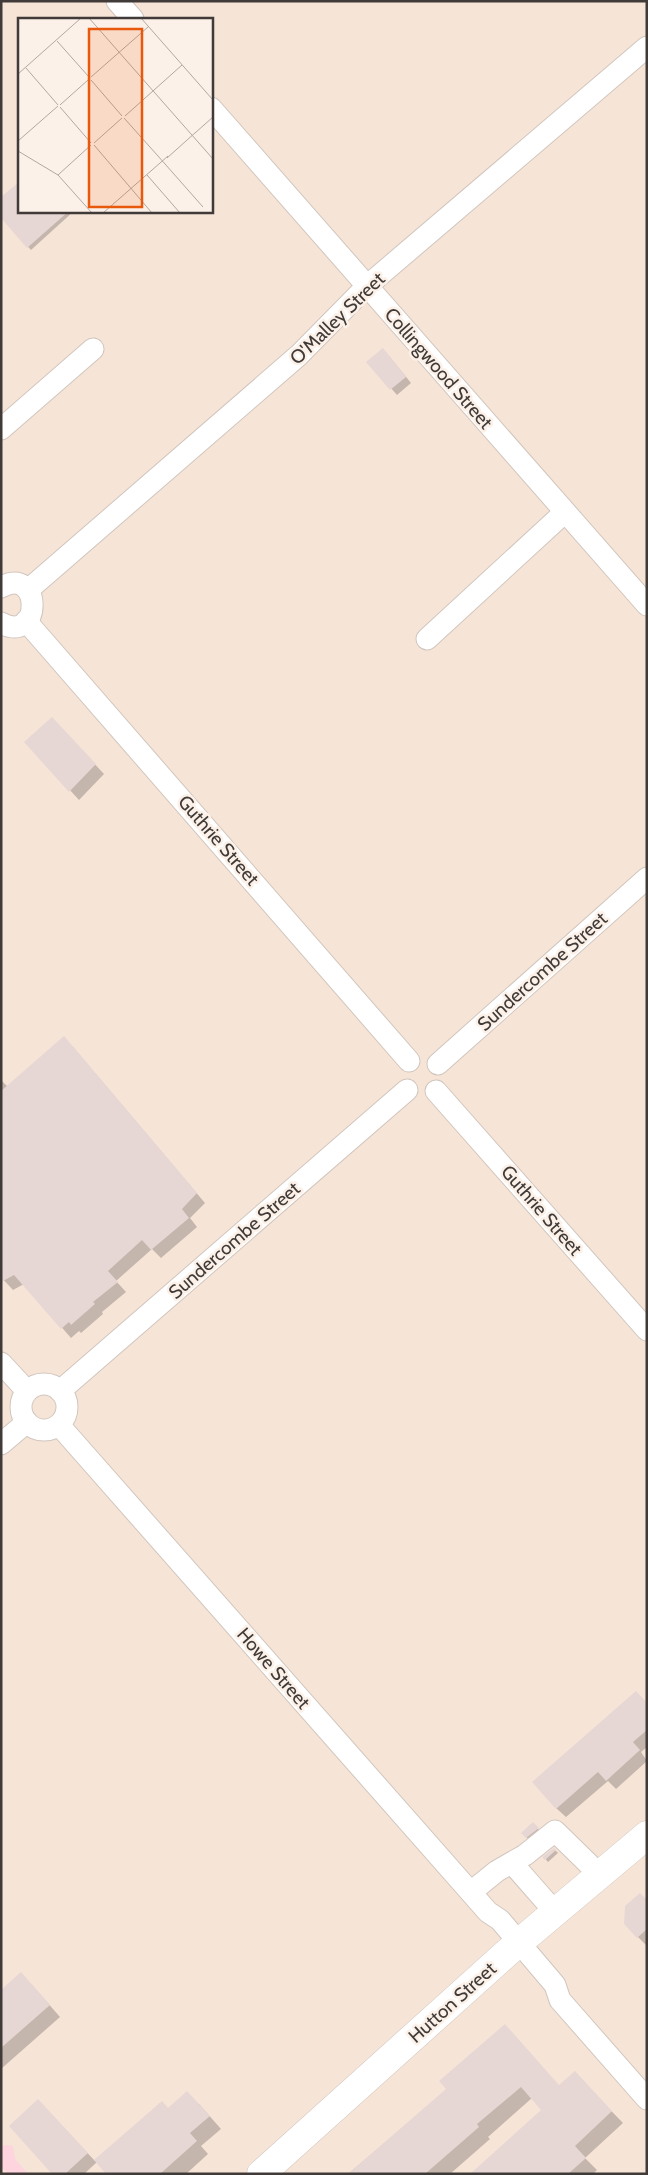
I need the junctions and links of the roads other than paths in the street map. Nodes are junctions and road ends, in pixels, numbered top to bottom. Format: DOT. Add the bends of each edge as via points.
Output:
graph roads {
  1 [pos="117,1"];
  2 [pos="132,18"];
  3 [pos="647,47"];
  4 [pos="212,109"];
  5 [pos="367,286"];
  6 [pos="93,349"];
  7 [pos="1,429"];
  8 [pos="565,512"];
  9 [pos="1,587"];
  10 [pos="28,590"];
  11 [pos="647,605"];
  12 [pos="26,621"];
  13 [pos="1,623"];
  14 [pos="427,639"];
  15 [pos="647,878"];
  16 [pos="409,1061"];
  17 [pos="438,1064"];
  18 [pos="407,1090"];
  19 [pos="436,1091"];
  20 [pos="647,1330"];
  21 [pos="1,1363"];
  22 [pos="60,1391"];
  23 [pos="27,1392"];
  24 [pos="26,1422"];
  25 [pos="59,1425"];
  26 [pos="1,1444"];
  27 [pos="647,1835"];
  28 [pos="512,1863"];
  29 [pos="600,1875"];
  30 [pos="471,1892"];
  31 [pos="555,1912"];
  32 [pos="514,1947"];
  33 [pos="647,2099"];
  34 [pos="261,2174"];
  1 -- 2 [label="street"];
  3 -- 5 [label="street, O'Malley Street"];
  4 -- 5 [label="street, Collingwood Street"];
  5 -- 8 [label="street, Collingwood Street"];
  5 -- 10 [label="street, O'Malley Street" via="299,355"];
  6 -- 7 [label="street"];
  8 -- 11 [label="street, Collingwood Street"];
  8 -- 14 [label="street"];
  9 -- 10 [label="street" via="16,584"];
  10 -- 12 [label="street" via="34,602 31,616"];
  12 -- 13 [label="street" via="13,626"];
  12 -- 16 [label="street, Guthrie Street"];
  15 -- 17 [label="street, Sundercombe Street"];
  16 -- 17 [label="street" via="421,1056"];
  16 -- 18 [label="street" via="402,1075"];
  17 -- 19 [label="street" via="442,1078"];
  18 -- 19 [label="street" via="419,1096"];
  18 -- 22 [label="street, Sundercombe Street"];
  19 -- 20 [label="street, Guthrie Street"];
  21 -- 23 [label="street"];
  22 -- 23 [label="street" via="47,1384"];
  22 -- 25 [label="street" via="67,1408"];
  23 -- 24 [label="street" via="21,1403"];
  24 -- 25 [label="street" via="46,1430"];
  24 -- 26 [label="street"];
  25 -- 30 [label="street, Howe Street"];
  27 -- 29 [label="main road, Hutton Street"];
  28 -- 29 [label="street" via="555,1831"];
  28 -- 30 [label="street" via="497,1870"];
  28 -- 31 [label="street"];
  29 -- 31 [label="main road, Hutton Street"];
  30 -- 32 [label="street, Howe Street" via="488,1912 489,1926"];
  31 -- 32 [label="main road, Hutton Street"];
  32 -- 33 [label="street, Howe Street" via="544,1993 560,2000"];
  32 -- 34 [label="main road, Hutton Street"];
}
